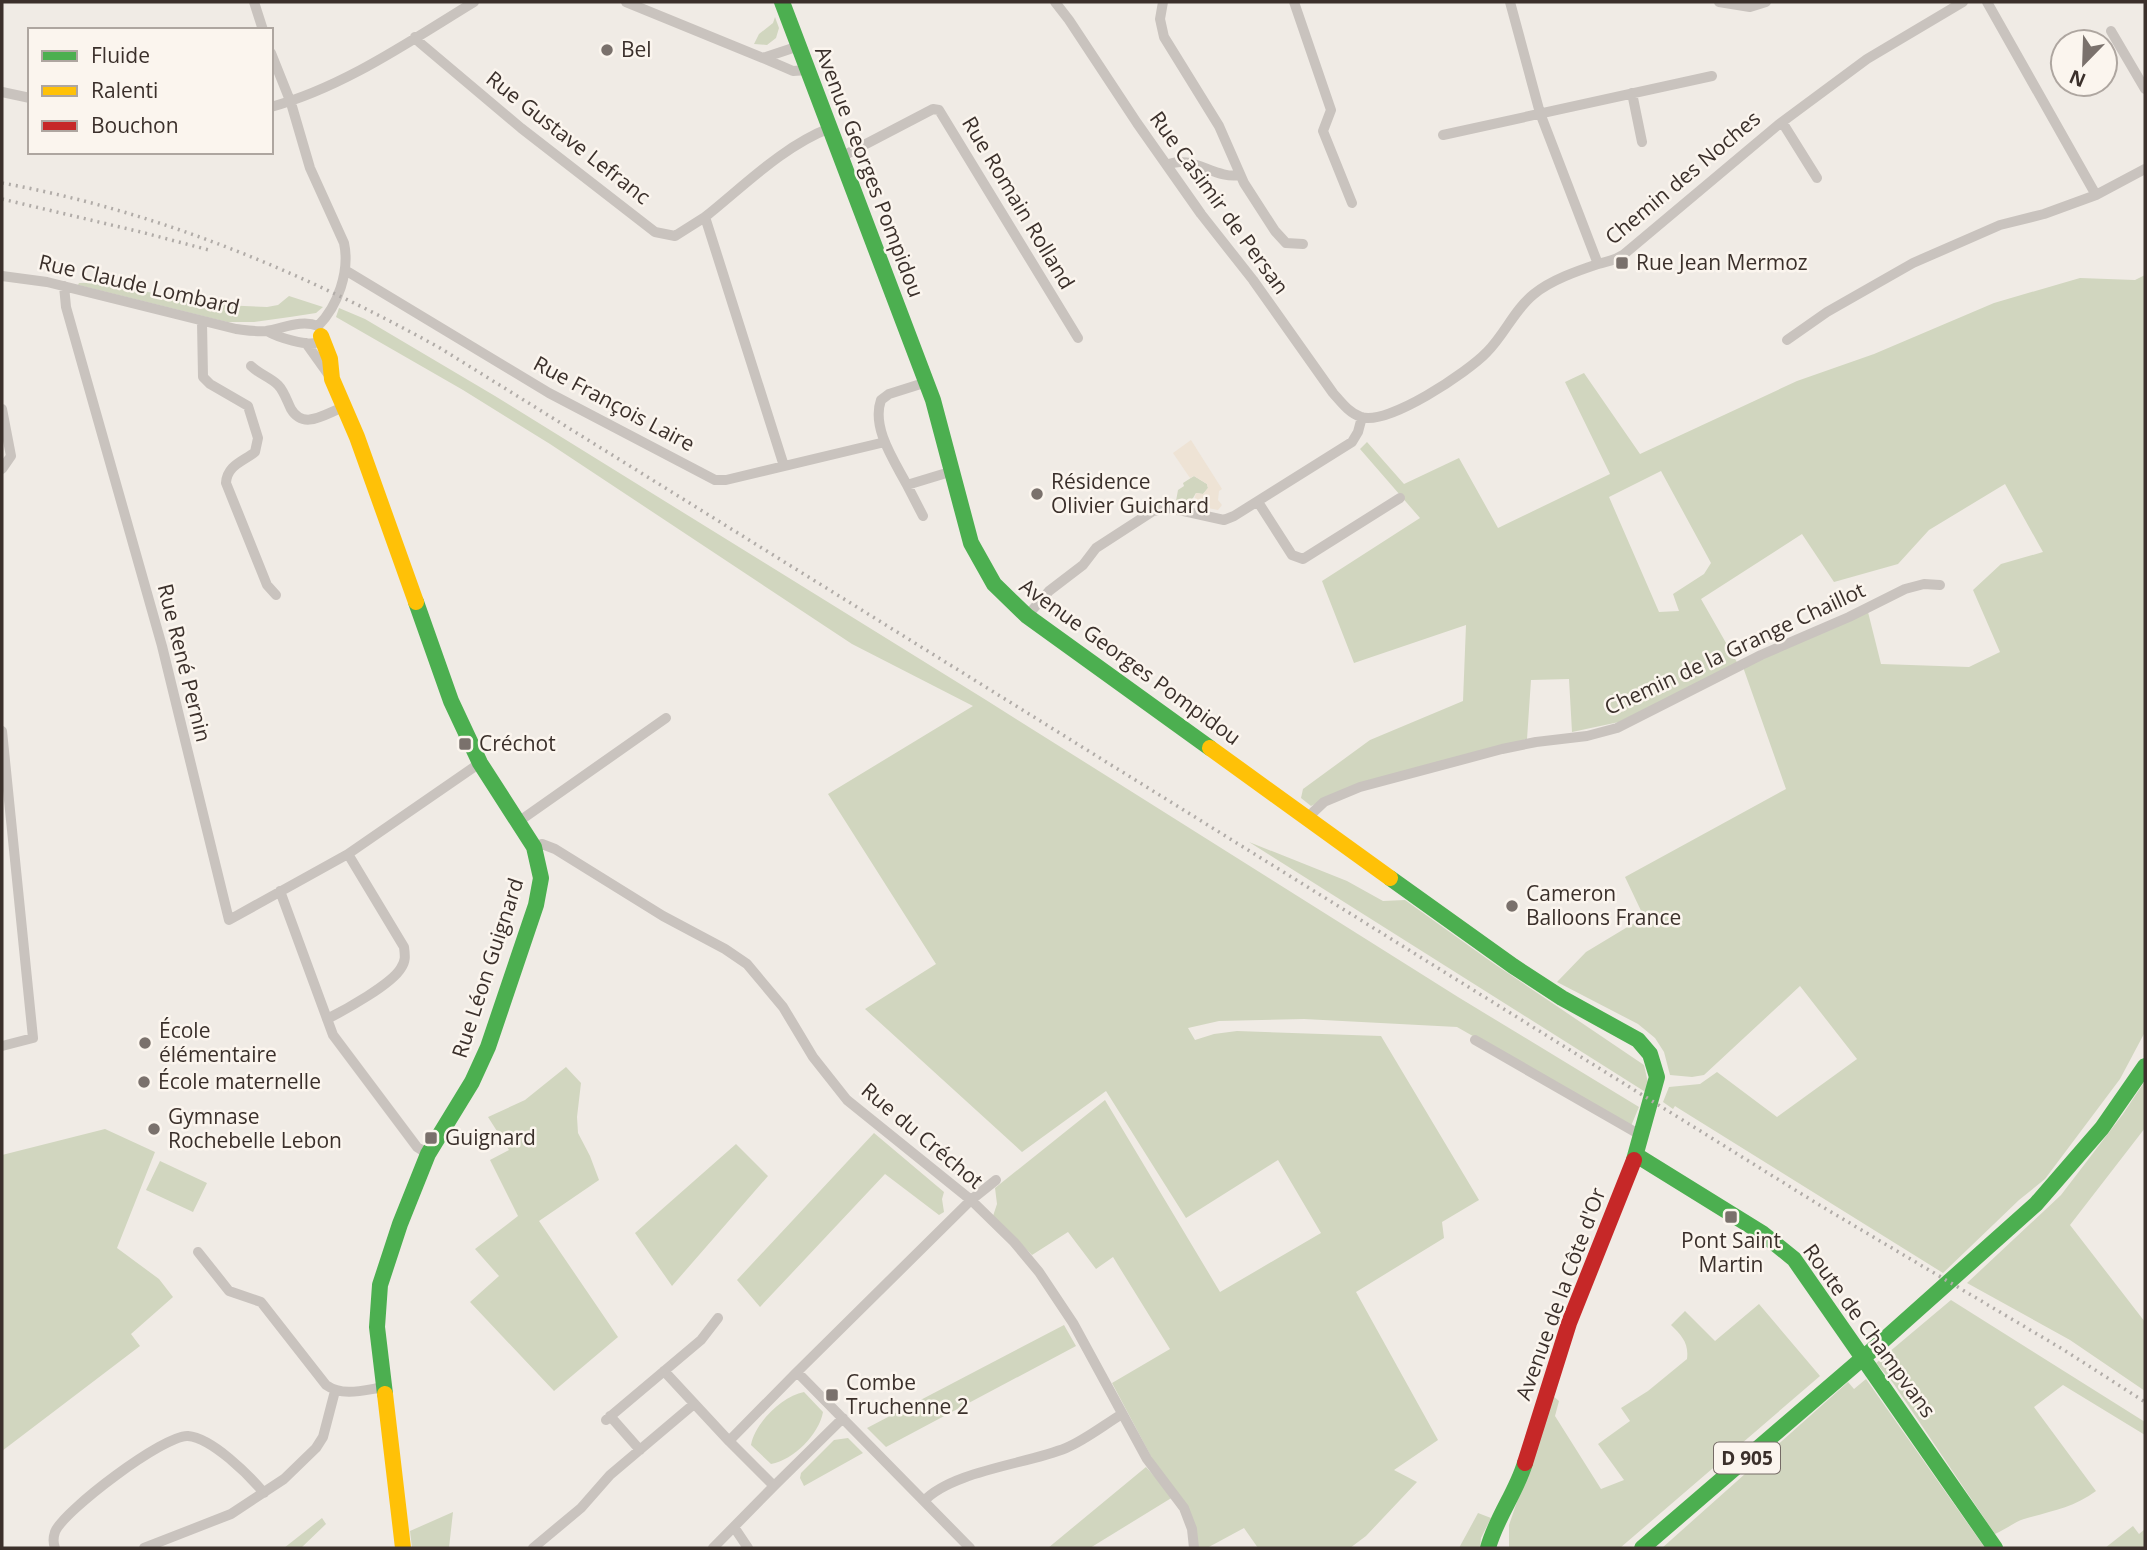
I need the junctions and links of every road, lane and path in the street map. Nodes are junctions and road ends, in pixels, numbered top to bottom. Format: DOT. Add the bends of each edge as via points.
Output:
graph roads {
  1 [pos="254,2"];
  2 [pos="474,2"];
  3 [pos="626,2"];
  4 [pos="782,2"];
  5 [pos="1055,2"];
  6 [pos="1163,2"];
  7 [pos="1294,2"];
  8 [pos="1510,2"];
  9 [pos="1719,2"];
  10 [pos="1766,2"];
  11 [pos="1963,2"];
  12 [pos="1987,2"];
  13 [pos="1944,7"];
  14 [pos="262,28"];
  15 [pos="415,37"];
  16 [pos="2119,45"];
  17 [pos="799,46"];
  18 [pos="273,58"];
  19 [pos="763,58"];
  20 [pos="808,69"];
  21 [pos="1712,76"];
  22 [pos="2145,89"];
  23 [pos="7,93"];
  24 [pos="1632,93"];
  25 [pos="28,98"];
  26 [pos="291,103"];
  27 [pos="273,107"];
  28 [pos="1540,113"];
  29 [pos="1782,122"];
  30 [pos="830,128"];
  31 [pos="1443,135"];
  32 [pos="1642,142"];
  33 [pos="841,157"];
  34 [pos="1167,165"];
  35 [pos="2145,169"];
  36 [pos="1240,175"];
  37 [pos="1817,178"];
  38 [pos="2096,195"];
  39 [pos="1352,203"];
  40 [pos="705,217"];
  41 [pos="1303,244"];
  42 [pos="1598,264"];
  43 [pos="2,276"];
  44 [pos="344,276"];
  45 [pos="64,286"];
  46 [pos="202,322"];
  47 [pos="267,331"];
  48 [pos="311,334"];
  49 [pos="1078,338"];
  50 [pos="1787,340"];
  51 [pos="251,366"];
  52 [pos="927,382"];
  53 [pos="344,407"];
  54 [pos="2,409"];
  55 [pos="1362,418"];
  56 [pos="885,442"];
  57 [pos="784,466"];
  58 [pos="2,468"];
  59 [pos="953,471"];
  60 [pos="907,485"];
  61 [pos="1400,498"];
  62 [pos="1258,502"];
  63 [pos="923,516"];
  64 [pos="1940,585"];
  65 [pos="276,595"];
  66 [pos="1027,616"];
  67 [pos="666,718"];
  68 [pos="2,731"];
  69 [pos="480,763"];
  70 [pos="1307,818"];
  71 [pos="518,822"];
  72 [pos="534,847"];
  73 [pos="348,854"];
  74 [pos="279,891"];
  75 [pos="327,1019"];
  76 [pos="1475,1040"];
  77 [pos="2,1046"];
  78 [pos="2145,1066"];
  79 [pos="1654,1094"];
  80 [pos="1642,1136"];
  81 [pos="428,1154"];
  82 [pos="1636,1155"];
  83 [pos="996,1180"];
  84 [pos="971,1200"];
  85 [pos="198,1252"];
  86 [pos="718,1318"];
  87 [pos="664,1370"];
  88 [pos="797,1372"];
  89 [pos="384,1387"];
  90 [pos="335,1391"];
  91 [pos="694,1404"];
  92 [pos="1122,1414"];
  93 [pos="843,1418"];
  94 [pos="729,1441"];
  95 [pos="640,1450"];
  96 [pos="774,1486"];
  97 [pos="264,1493"];
  98 [pos="924,1501"];
  99 [pos="1507,1508"];
  100 [pos="734,1527"];
  101 [pos="55,1548"];
  102 [pos="144,1548"];
  103 [pos="403,1548"];
  104 [pos="533,1548"];
  105 [pos="713,1548"];
  106 [pos="748,1548"];
  107 [pos="970,1548"];
  108 [pos="1194,1548"];
  109 [pos="1488,1548"];
  110 [pos="1500,1548"];
  111 [pos="1642,1548"];
  112 [pos="1996,1548"];
  1 -- 14 [label="street"];
  2 -- 15 [label="street"];
  3 -- 19 [label="street"];
  4 -- 17 [label="main road, Avenue Georges Pompidou"];
  5 -- 34 [label="street, Rue Casimir de Persan"];
  6 -- 36 [label="street" via="1164,37 1219,126"];
  7 -- 39 [label="street" via="1331,110 1323,131"];
  8 -- 28 [label="street"];
  9 -- 10 [label="street" via="1750,8"];
  11 -- 13 [label="street, Chemin des Noches"];
  12 -- 38 [label="street"];
  13 -- 29 [label="street, Chemin des Noches"];
  15 -- 26 [label="street" via="346,78"];
  15 -- 40 [label="street, Rue Gustave Lefranc" via="521,128 655,232 675,236"];
  16 -- 22 [label="street"];
  17 -- 19 [label="street"];
  17 -- 20 [label="main road, Avenue Georges Pompidou"];
  18 -- 26 [label="street"];
  19 -- 20 [label="street" via="793,71"];
  20 -- 30 [label="main road, Avenue Georges Pompidou"];
  21 -- 24 [label="street"];
  23 -- 25 [label="street"];
  24 -- 28 [label="street"];
  24 -- 32 [label="street"];
  26 -- 27 [label="street"];
  26 -- 44 [label="street" via="310,168 344,243"];
  28 -- 31 [label="street"];
  28 -- 42 [label="street"];
  29 -- 37 [label="street"];
  29 -- 42 [label="street, Chemin des Noches" via="1622,255"];
  30 -- 33 [label="main road, Avenue Georges Pompidou"];
  30 -- 40 [label="street, Rue Gustave Lefranc" via="776,160"];
  33 -- 49 [label="street, Rue Romain Rolland" via="933,108 939,110"];
  33 -- 52 [label="main road, Avenue Georges Pompidou"];
  34 -- 36 [label="street" via="1182,162 1226,176"];
  34 -- 55 [label="street, Rue Casimir de Persan" via="1333,393"];
  35 -- 38 [label="street"];
  36 -- 41 [label="street" via="1286,243"];
  38 -- 50 [label="street" via="2000,225 1913,263"];
  40 -- 57 [label="street"];
  42 -- 55 [label="street, Chemin des Noches" via="1534,294 1484,355 1445,383 1389,415"];
  43 -- 45 [label="street, Rue Claude Lombard"];
  44 -- 48 [label="street" via="330,308"];
  44 -- 57 [label="street, Rue François Laire" via="549,393 715,480"];
  45 -- 46 [label="street, Rue Claude Lombard"];
  45 -- 74 [label="street, Rue René Pernin" via="66,307 162,646 229,920"];
  46 -- 47 [label="street, Rue Claude Lombard"];
  46 -- 65 [label="street" via="203,377 248,405 258,438 255,452 232,469 226,483 267,585"];
  47 -- 48 [label="street, Rue Claude Lombard" via="276,336"];
  47 -- 48 [label="street, Rue Claude Lombard" via="277,327"];
  48 -- 53 [label="main road, Rue Léon Guignard" via="330,359 332,379"];
  51 -- 53 [label="street" via="277,384 300,420"];
  52 -- 56 [label="street" via="881,400 878,413"];
  52 -- 59 [label="main road, Avenue Georges Pompidou"];
  53 -- 69 [label="main road, Rue Léon Guignard" via="451,701"];
  54 -- 58 [label="street" via="11,456"];
  55 -- 62 [label="street" via="1352,442"];
  56 -- 57 [label="street, Rue François Laire"];
  56 -- 60 [label="street"];
  59 -- 60 [label="street"];
  59 -- 66 [label="main road, Avenue Georges Pompidou" via="977,556 994,584"];
  60 -- 63 [label="street"];
  61 -- 62 [label="street" via="1303,559 1292,555"];
  62 -- 66 [label="street" via="1224,520 1170,509 1153,511 1096,548"];
  64 -- 70 [label="street, Chemin de la Grange Chaillot" via="1905,589 1761,654 1617,728 1502,749 1360,787 1324,802"];
  66 -- 70 [label="main road, Avenue Georges Pompidou"];
  67 -- 71 [label="street"];
  68 -- 77 [label="street" via="33,1038"];
  69 -- 71 [label="main road, Rue Léon Guignard"];
  69 -- 73 [label="street, Rue René Pernin"];
  70 -- 79 [label="main road, Avenue Georges Pompidou" via="1522,972 1638,1041 1654,1061"];
  71 -- 72 [label="main road, Rue Léon Guignard"];
  72 -- 81 [label="main road, Rue Léon Guignard" via="539,891 492,1035 472,1082"];
  72 -- 84 [label="street, Rue du Créchot" via="542,844 555,849 747,964 783,1007 813,1057 847,1100"];
  73 -- 74 [label="street, Rue René Pernin"];
  73 -- 75 [label="street" via="404,947 405,957 399,972"];
  74 -- 75 [label="street"];
  75 -- 81 [label="street" via="391,1113"];
  76 -- 80 [label="street"];
  78 -- 111 [label="main road, D 905" via="2102,1128 2053,1186 1930,1300"];
  79 -- 80 [label="main road, Avenue de la Côte d'Or"];
  80 -- 82 [label="main road, Avenue de la Côte d'Or"];
  81 -- 89 [label="main road, Rue Léon Guignard" via="380,1285 377,1327"];
  82 -- 99 [label="main road, Avenue de la Côte d'Or" via="1569,1324"];
  82 -- 112 [label="main road, Route de Champvans" via="1762,1233 1794,1259"];
  83 -- 84 [label="street"];
  84 -- 88 [label="street"];
  84 -- 92 [label="street, Rue du Créchot" via="1039,1272 1073,1322"];
  85 -- 90 [label="street" via="229,1291 261,1302"];
  86 -- 87 [label="street" via="701,1340"];
  87 -- 91 [label="street"];
  87 -- 95 [label="street" via="608,1418"];
  88 -- 93 [label="street"];
  88 -- 94 [label="street"];
  89 -- 90 [label="street"];
  89 -- 103 [label="main road, Rue Léon Guignard"];
  90 -- 97 [label="street" via="327,1428 316,1448"];
  91 -- 94 [label="street"];
  91 -- 95 [label="street"];
  92 -- 98 [label="street" via="1067,1448 985,1471 938,1489"];
  92 -- 108 [label="street, Rue du Créchot" via="1147,1459 1184,1508"];
  93 -- 96 [label="street"];
  93 -- 98 [label="street"];
  94 -- 96 [label="street"];
  95 -- 104 [label="street"];
  96 -- 100 [label="street"];
  97 -- 101 [label="street" via="232,1461 195,1437 183,1436 104,1484 61,1523 54,1537"];
  97 -- 102 [label="street" via="221,1518"];
  98 -- 107 [label="street"];
  99 -- 109 [label="main road, Avenue de la Côte d'Or"];
  99 -- 110 [label="main road, Avenue de la Côte d'Or"];
  100 -- 105 [label="street"];
  100 -- 106 [label="street"];
}
